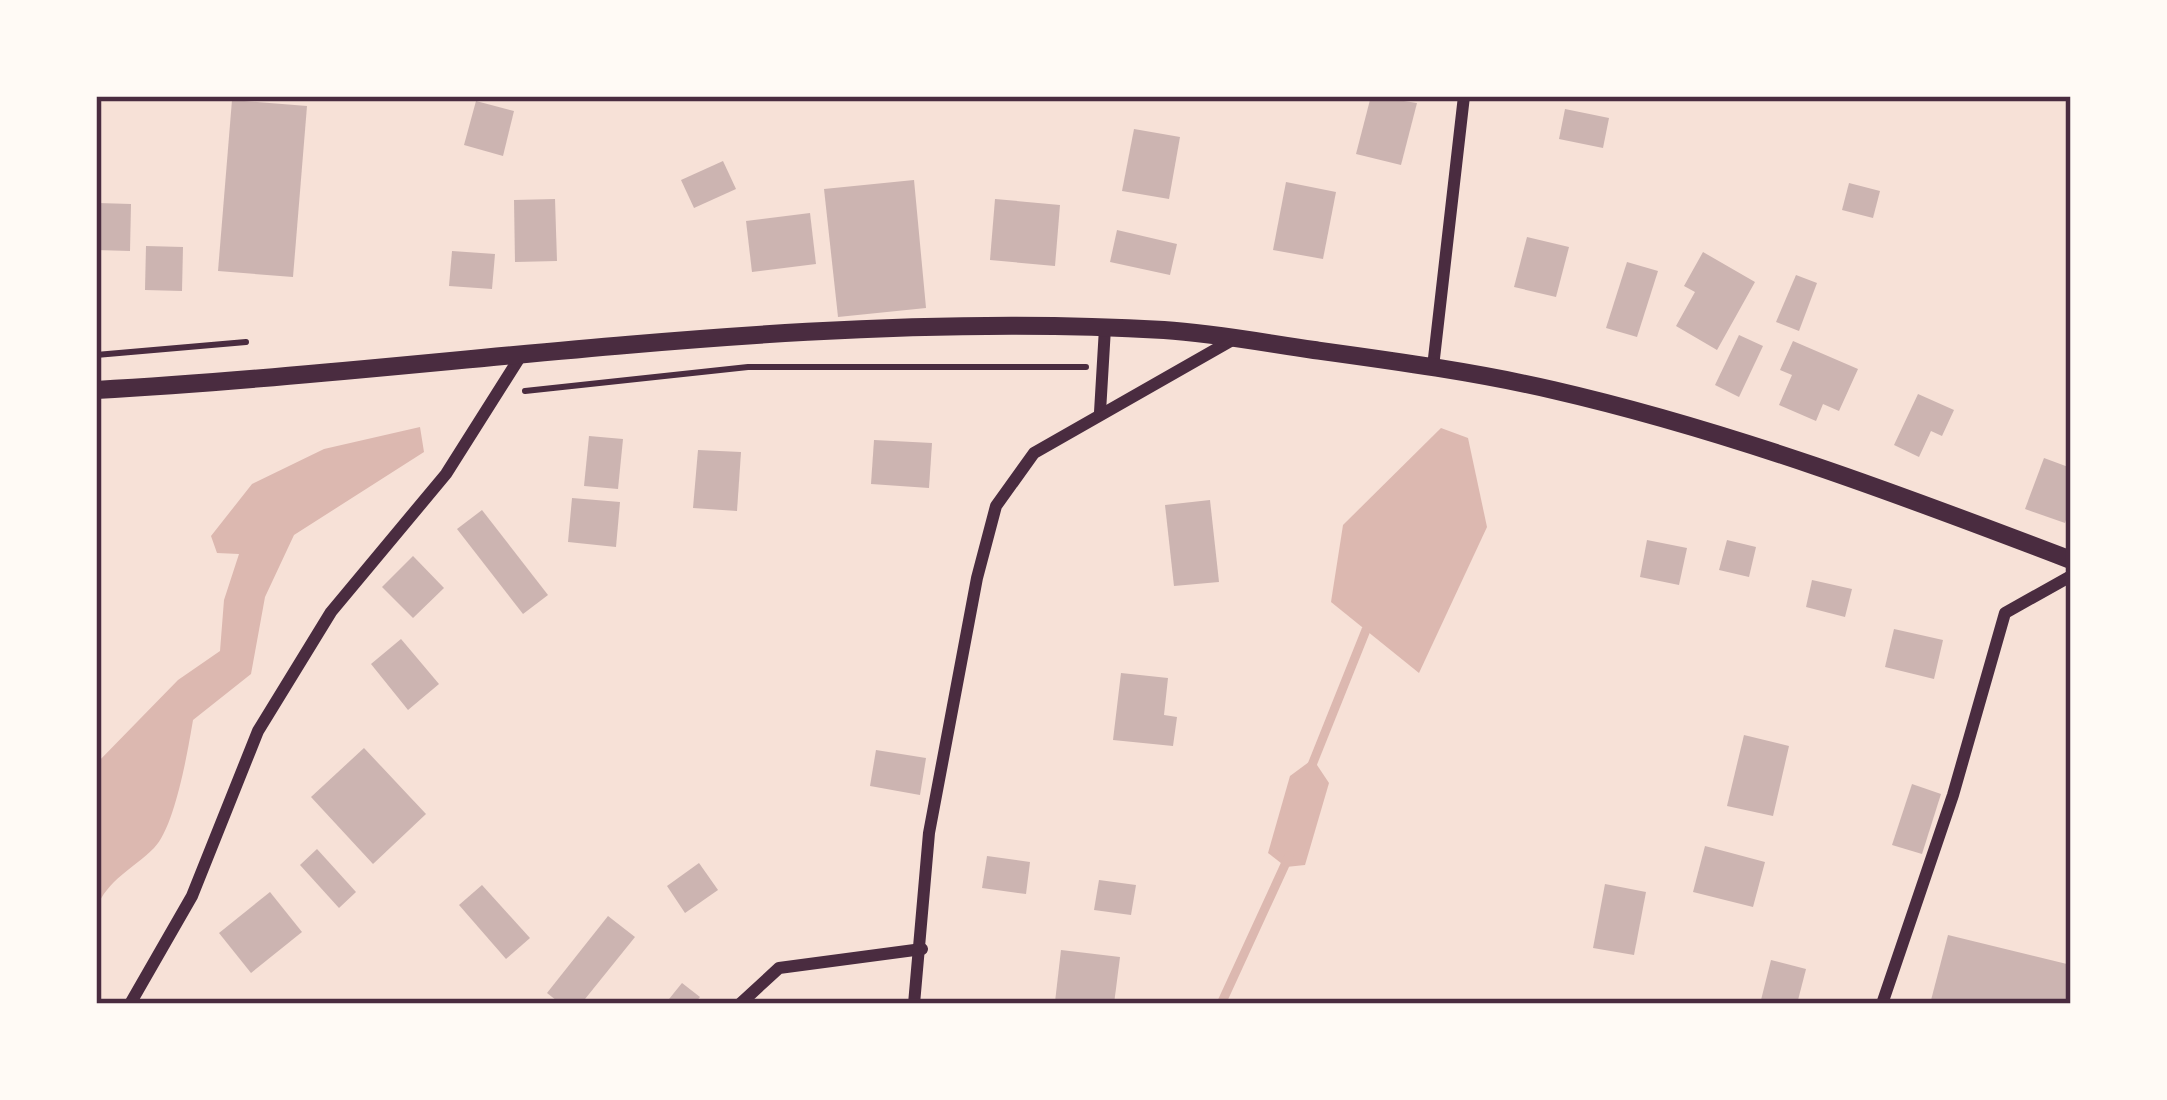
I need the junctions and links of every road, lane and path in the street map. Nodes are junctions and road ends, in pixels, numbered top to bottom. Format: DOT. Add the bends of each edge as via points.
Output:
graph roads {
  1 [pos="1464,96"];
  2 [pos="1105,328"];
  3 [pos="1234,339"];
  4 [pos="246,342"];
  5 [pos="96,355"];
  6 [pos="520,357"];
  7 [pos="1102,367"];
  8 [pos="1433,367"];
  9 [pos="96,390"];
  10 [pos="497,394"];
  11 [pos="1100,412"];
  12 [pos="2071,560"];
  13 [pos="2071,576"];
  14 [pos="922,949"];
  15 [pos="130,1004"];
  16 [pos="740,1004"];
  17 [pos="914,1004"];
  18 [pos="1882,1004"];
  1 -- 8 [label="street"];
  2 -- 3 [label="street"];
  2 -- 6 [label="street" via="748,335"];
  2 -- 7 [label="street"];
  3 -- 8 [label="street"];
  3 -- 11 [label="street"];
  4 -- 5 [label="path"];
  6 -- 9 [label="street"];
  6 -- 10 [label="street"];
  7 -- 10 [label="path" via="748,367"];
  7 -- 11 [label="street"];
  8 -- 12 [label="street" via="1738,440"];
  10 -- 15 [label="street" via="446,475 331,612 258,731 192,896"];
  11 -- 14 [label="street" via="1034,453 996,506 928,833"];
  13 -- 18 [label="street" via="2005,613"];
  14 -- 16 [label="street" via="778,968"];
  14 -- 17 [label="street"];
}
